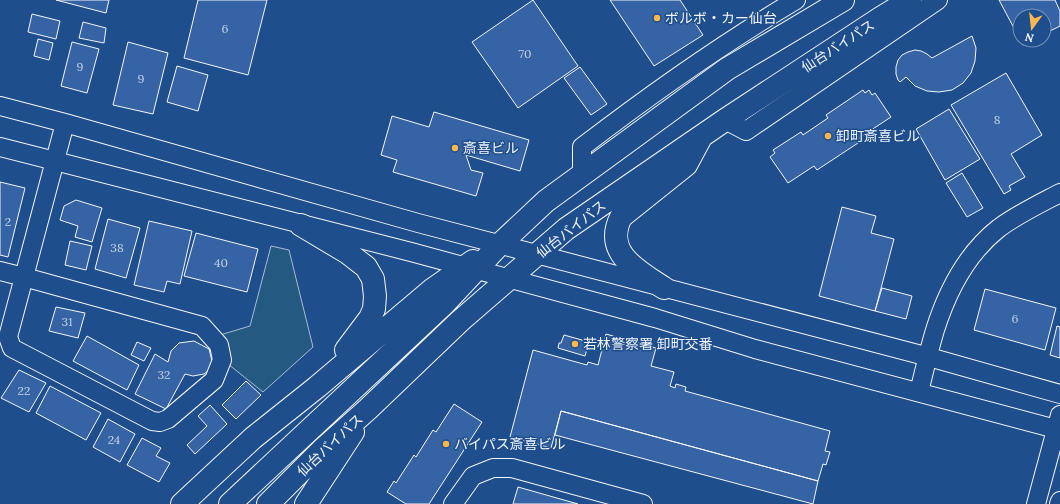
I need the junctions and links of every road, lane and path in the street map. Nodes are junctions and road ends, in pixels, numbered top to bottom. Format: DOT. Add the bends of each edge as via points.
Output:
graph roads {
  1 [pos="796,0"];
  2 [pos="843,0"];
  3 [pos="910,0"];
  4 [pos="938,0"];
  5 [pos="0,106"];
  6 [pos="725,120"];
  7 [pos="65,123"];
  8 [pos="701,136"];
  9 [pos="0,147"];
  10 [pos="55,161"];
  11 [pos="582,174"];
  12 [pos="1060,193"];
  13 [pos="301,225"];
  14 [pos="499,245"];
  15 [pos="537,254"];
  16 [pos="471,268"];
  17 [pos="0,271"];
  18 [pos="24,277"];
  19 [pos="510,279"];
  20 [pos="664,288"];
  21 [pos="928,357"];
  22 [pos="317,387"];
  23 [pos="919,392"];
  24 [pos="1060,394"];
  25 [pos="368,409"];
  26 [pos="1059,425"];
  27 [pos="182,504"];
  28 [pos="230,504"];
  29 [pos="268,504"];
  30 [pos="306,504"];
  31 [pos="453,504"];
  32 [pos="643,504"];
  33 [pos="1036,504"];
  1 -- 11 [label="street" via="645,99 582,147"];
  2 -- 11 [label="highway" via="727,69"];
  3 -- 6 [label="highway, 仙台バイパス"];
  4 -- 6 [label="street" via="746,130"];
  5 -- 7 [label="street"];
  6 -- 8 [label="highway, 仙台バイパス"];
  7 -- 10 [label="street"];
  7 -- 14 [label="street"];
  8 -- 15 [label="highway, 仙台バイパス" via="566,229"];
  8 -- 20 [label="highway" via="686,166 621,217 617,225 615,240 620,254 642,274"];
  9 -- 10 [label="street"];
  10 -- 13 [label="street"];
  10 -- 18 [label="street"];
  11 -- 14 [label="highway" via="546,201"];
  12 -- 21 [label="street" via="999,229 976,251 955,280 935,330"];
  13 -- 16 [label="street"];
  13 -- 22 [label="highway" via="366,267 373,279 375,296 370,318"];
  14 -- 15 [label="street"];
  14 -- 16 [label="highway"];
  15 -- 19 [label="highway, 仙台バイパス"];
  15 -- 20 [label="street"];
  16 -- 19 [label="street"];
  16 -- 22 [label="highway" via="433,289"];
  16 -- 28 [label="highway, 仙台バイパス" via="444,304"];
  17 -- 18 [label="street"];
  18 -- 18 [label="street" via="202,326 219,345 222,360 214,380 168,420 156,422 12,348 8,337"];
  19 -- 23 [label="street"];
  19 -- 25 [label="highway, 仙台バイパス" via="460,321"];
  20 -- 21 [label="street"];
  21 -- 23 [label="street"];
  21 -- 24 [label="street"];
  22 -- 27 [label="highway" via="253,438"];
  23 -- 26 [label="street"];
  25 -- 29 [label="highway, 仙台バイパス"];
  25 -- 30 [label="highway"];
  26 -- 33 [label="street"];
  31 -- 32 [label="street" via="473,476 493,468 512,468"];
}
